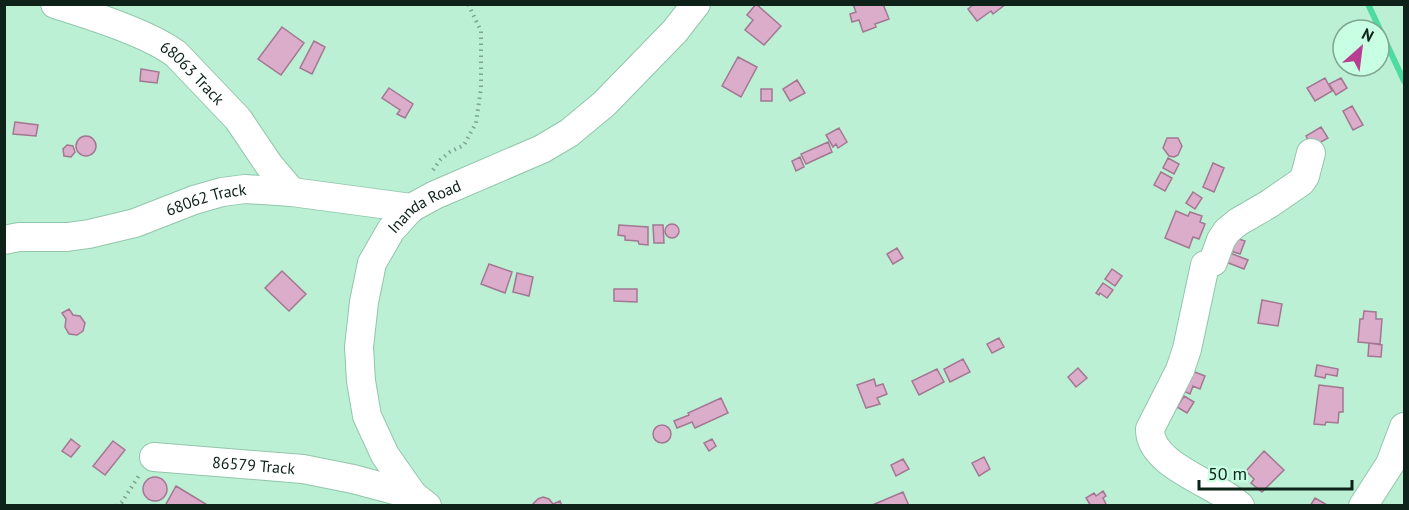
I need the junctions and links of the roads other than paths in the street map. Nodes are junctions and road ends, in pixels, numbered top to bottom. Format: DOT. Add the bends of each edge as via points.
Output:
graph roads {
  1 [pos="55,4"];
  2 [pos="696,4"];
  3 [pos="1311,153"];
  4 [pos="292,192"];
  5 [pos="423,201"];
  6 [pos="4,240"];
  7 [pos="1404,427"];
  8 [pos="154,457"];
  9 [pos="420,500"];
  10 [pos="1240,506"];
  11 [pos="1363,506"];
  1 -- 4 [label="street, 68063 Track" via="165,46 176,54 238,119"];
  2 -- 5 [label="street, Inanda Road" via="604,104 568,134"];
  3 -- 10 [label="street" via="1300,182 1227,231 1213,262 1205,265 1183,360 1150,429 1154,445 1174,465"];
  4 -- 5 [label="street, 68062 Track"];
  4 -- 6 [label="street, 68062 Track" via="222,192 89,234"];
  5 -- 9 [label="street, Inanda Road" via="391,230 372,263 359,347 367,416 385,455"];
  7 -- 11 [label="street" via="1390,464"];
  8 -- 9 [label="street, 86579 Track" via="303,469 353,479"];
}
